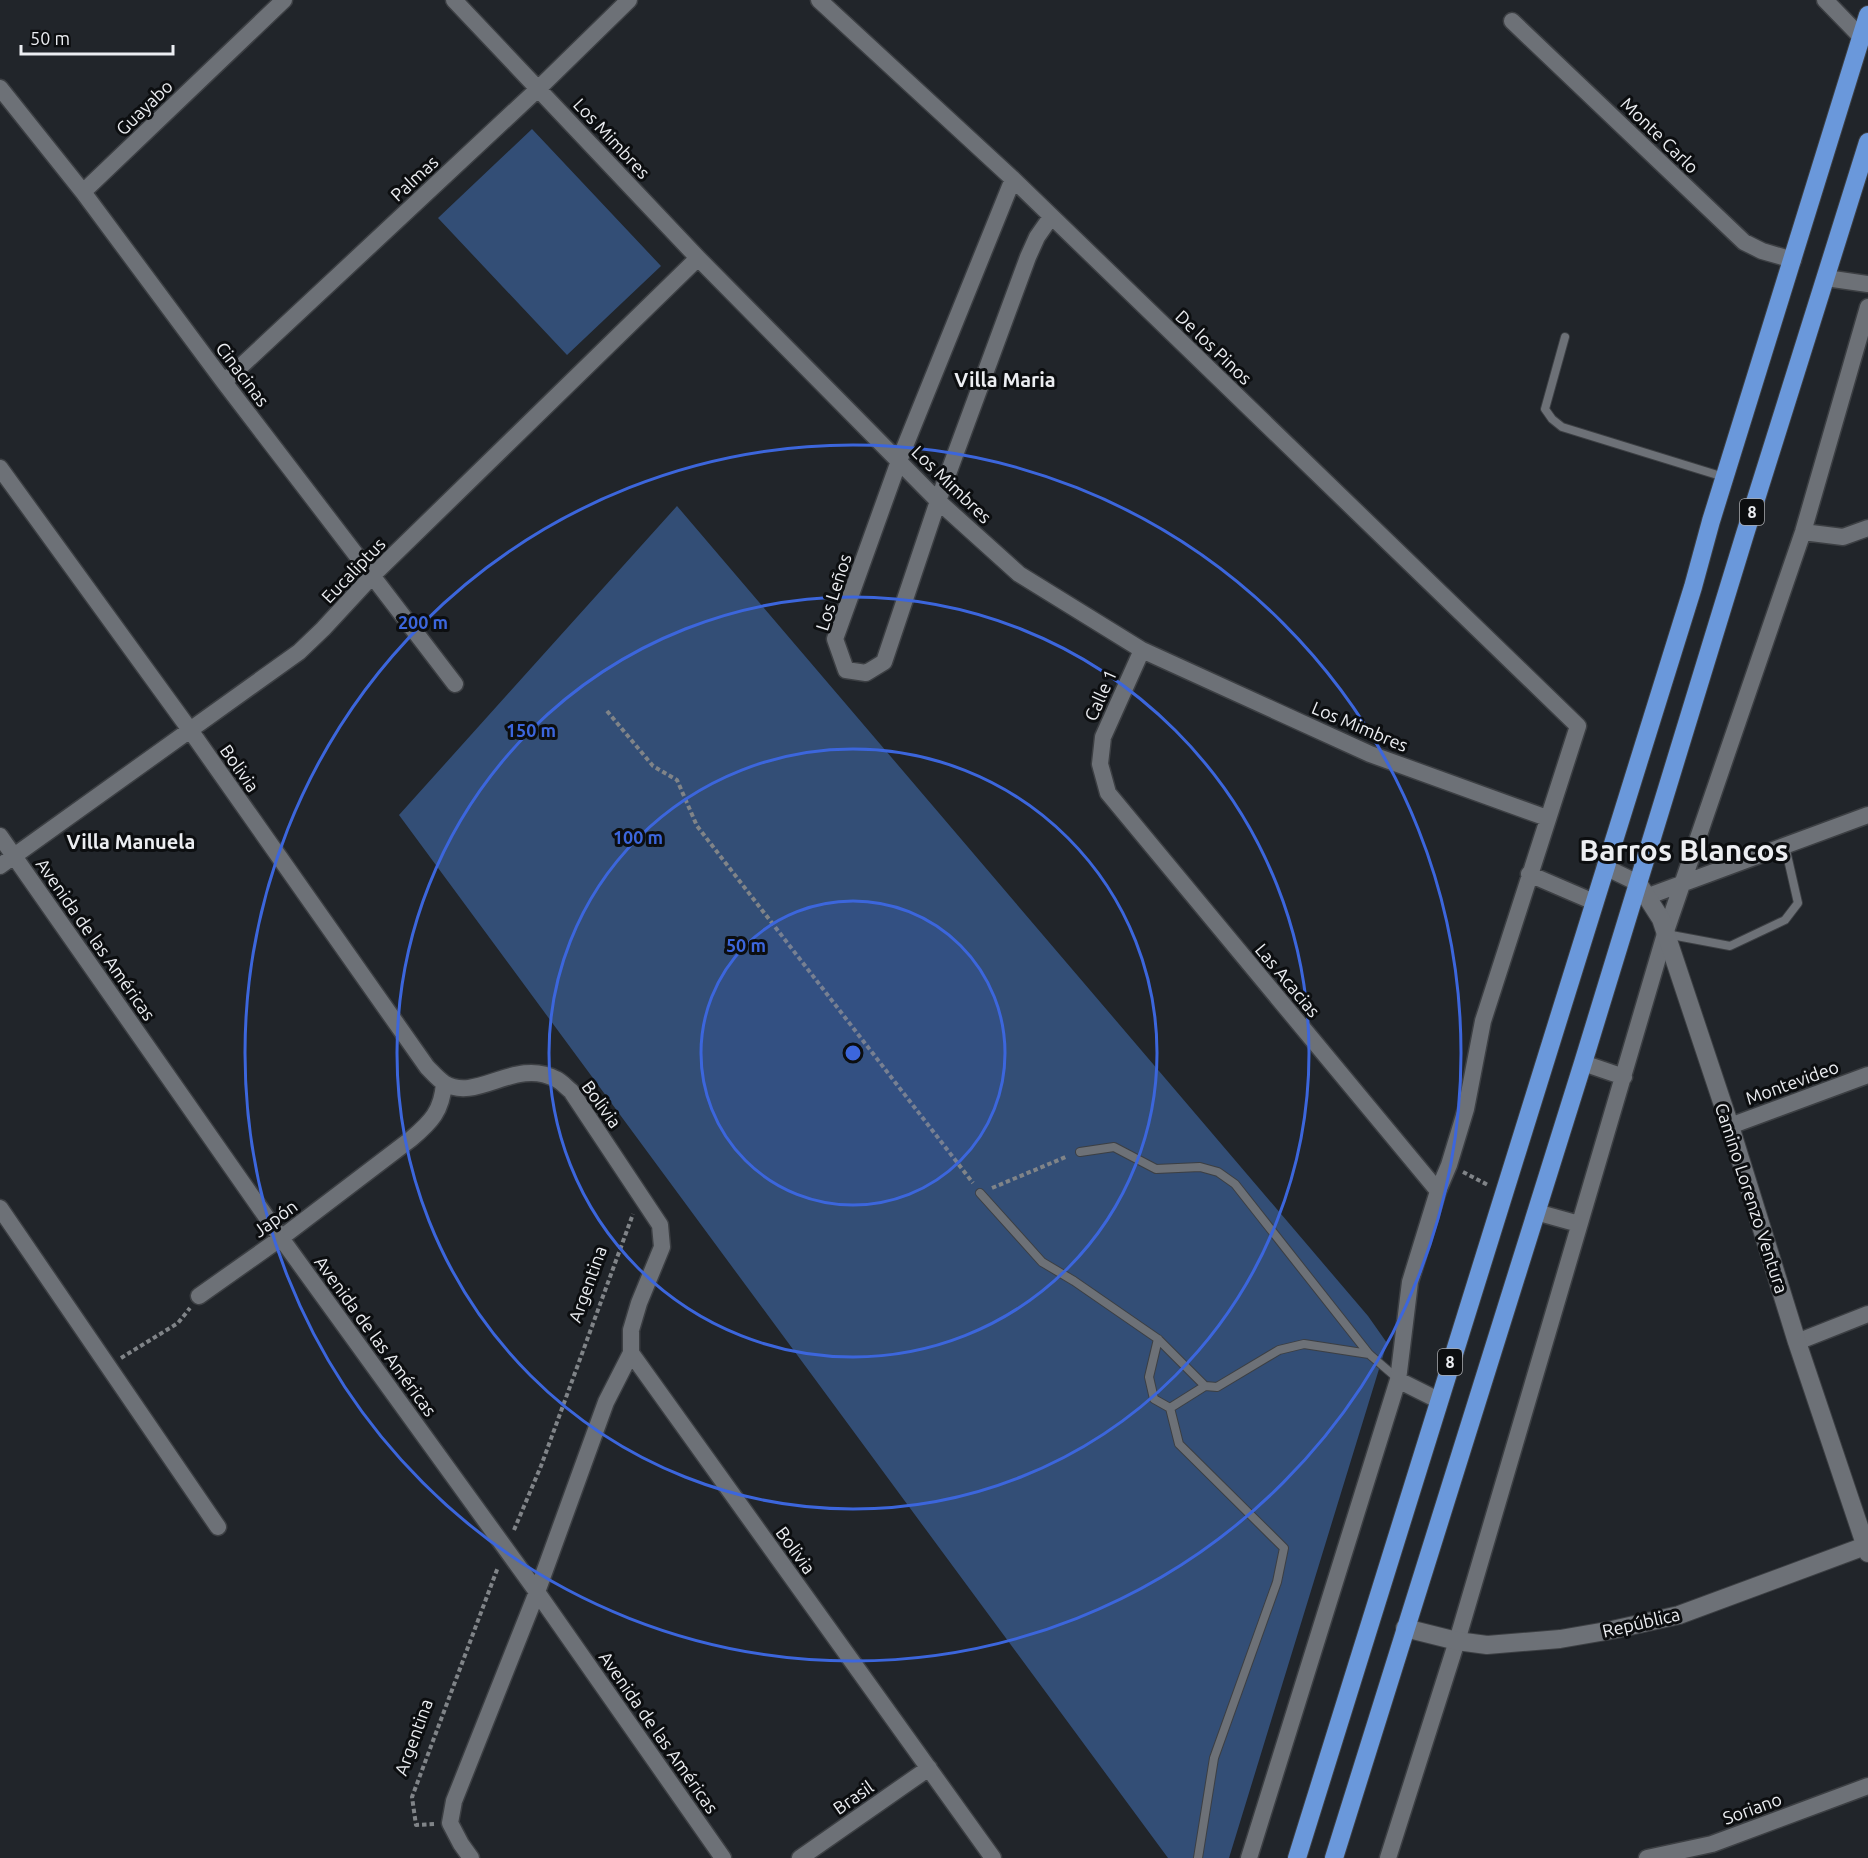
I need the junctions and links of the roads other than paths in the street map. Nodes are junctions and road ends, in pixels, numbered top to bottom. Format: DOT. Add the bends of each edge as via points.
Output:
graph roads {
  1 [pos="284,0"];
  2 [pos="454,0"];
  3 [pos="629,0"];
  4 [pos="819,0"];
  5 [pos="1825,0"];
  6 [pos="1868,15"];
  7 [pos="1512,21"];
  8 [pos="1861,37"];
  9 [pos="0,88"];
  10 [pos="539,88"];
  11 [pos="1868,142"];
  12 [pos="1013,179"];
  13 [pos="83,192"];
  14 [pos="1051,217"];
  15 [pos="698,258"];
  16 [pos="1792,261"];
  17 [pos="1826,278"];
  18 [pos="1868,284"];
  19 [pos="1868,307"];
  20 [pos="1565,337"];
  21 [pos="224,382"];
  22 [pos="899,461"];
  23 [pos="0,468"];
  24 [pos="1725,478"];
  25 [pos="938,501"];
  26 [pos="1868,528"];
  27 [pos="1803,532"];
  28 [pos="373,575"];
  29 [pos="1142,650"];
  30 [pos="455,684"];
  31 [pos="190,730"];
  32 [pos="1108,793"];
  33 [pos="1868,815"];
  34 [pos="1547,818"];
  35 [pos="0,836"];
  36 [pos="1785,846"];
  37 [pos="14,856"];
  38 [pos="0,866"];
  39 [pos="1605,867"];
  40 [pos="1530,874"];
  41 [pos="1684,883"];
  42 [pos="1642,890"];
  43 [pos="1594,902"];
  44 [pos="1665,934"];
  45 [pos="1583,1063"];
  46 [pos="1868,1076"];
  47 [pos="1624,1077"];
  48 [pos="444,1083"];
  49 [pos="1730,1126"];
  50 [pos="1080,1152"];
  51 [pos="1438,1191"];
  52 [pos="980,1193"];
  53 [pos="0,1208"];
  54 [pos="1536,1212"];
  55 [pos="1579,1224"];
  56 [pos="281,1238"];
  57 [pos="199,1296"];
  58 [pos="1868,1314"];
  59 [pos="1158,1339"];
  60 [pos="1797,1342"];
  61 [pos="631,1353"];
  62 [pos="1368,1354"];
  63 [pos="1398,1380"];
  64 [pos="1205,1386"];
  65 [pos="1438,1400"];
  66 [pos="1170,1408"];
  67 [pos="219,1527"];
  68 [pos="1867,1548"];
  69 [pos="537,1592"];
  70 [pos="1405,1628"];
  71 [pos="1457,1641"];
  72 [pos="929,1768"];
  73 [pos="1868,1786"];
  74 [pos="471,1858"];
  75 [pos="723,1858"];
  76 [pos="800,1858"];
  77 [pos="993,1858"];
  78 [pos="1198,1858"];
  79 [pos="1249,1858"];
  80 [pos="1297,1858"];
  81 [pos="1334,1858"];
  82 [pos="1388,1858"];
  83 [pos="1647,1858"];
  1 -- 13 [label="street, Guayabo"];
  2 -- 10 [label="street, Los Mimbres"];
  3 -- 10 [label="street, Palmas"];
  4 -- 12 [label="street, De los Pinos"];
  5 -- 8 [label="street"];
  6 -- 8 [label="highway, 8"];
  7 -- 16 [label="street, Monte Carlo" via="1744,242"];
  8 -- 16 [label="highway, 8"];
  9 -- 13 [label="street, Cinacinas"];
  10 -- 15 [label="street, Los Mimbres"];
  10 -- 21 [label="street, Palmas"];
  11 -- 17 [label="highway, 8"];
  12 -- 14 [label="street, De los Pinos"];
  12 -- 22 [label="street, Los Leños"];
  13 -- 21 [label="street, Cinacinas"];
  14 -- 25 [label="street, Los Leños" via="1028,257"];
  14 -- 34 [label="street, De los Pinos" via="1578,726"];
  15 -- 22 [label="street, Los Mimbres"];
  15 -- 28 [label="street, Eucaliptus"];
  16 -- 24 [label="highway, 8"];
  17 -- 18 [label="street"];
  17 -- 42 [label="highway, 8"];
  19 -- 27 [label="street"];
  20 -- 24 [label="lane" via="1545,409 1552,419 1562,427"];
  21 -- 28 [label="street, Cinacinas"];
  22 -- 25 [label="street, Los Mimbres"];
  22 -- 25 [label="street, Los Leños" via="835,639 846,670 866,673 884,662"];
  23 -- 31 [label="street, Bolivia"];
  24 -- 39 [label="highway, 8"];
  25 -- 29 [label="street, Los Mimbres" via="1019,574"];
  26 -- 27 [label="street" via="1843,537"];
  27 -- 41 [label="street"];
  28 -- 30 [label="street, Cinacinas"];
  28 -- 31 [label="street, Eucaliptus" via="299,652"];
  29 -- 32 [label="street, Calle 1" via="1103,737 1100,764"];
  29 -- 34 [label="street, Los Mimbres" via="1370,754"];
  31 -- 37 [label="street, Eucaliptus"];
  31 -- 48 [label="street, Bolivia" via="427,1067"];
  32 -- 51 [label="street, Las Acacias"];
  33 -- 36 [label="street"];
  34 -- 40 [label="street"];
  35 -- 37 [label="street, Avenida de las Américas"];
  36 -- 41 [label="street"];
  36 -- 44 [label="lane" via="1798,903 1785,920 1730,946"];
  37 -- 38 [label="street, Eucaliptus"];
  37 -- 56 [label="street, Avenida de las Américas"];
  39 -- 42 [label="street"];
  39 -- 43 [label="highway, 8"];
  40 -- 43 [label="street"];
  40 -- 51 [label="street" via="1483,1021 1466,1109"];
  41 -- 42 [label="street"];
  41 -- 44 [label="street"];
  42 -- 44 [label="street, Camino Lorenzo Ventura" via="1661,919"];
  42 -- 45 [label="highway, 8"];
  43 -- 65 [label="highway, 8"];
  44 -- 47 [label="street"];
  44 -- 49 [label="street, Camino Lorenzo Ventura"];
  45 -- 47 [label="street"];
  45 -- 54 [label="highway, 8"];
  46 -- 49 [label="street, Montevideo"];
  47 -- 55 [label="street"];
  48 -- 56 [label="street, Japón" via="442,1100 431,1122"];
  48 -- 61 [label="street, Bolivia" via="477,1088 514,1073 533,1073 556,1079 571,1091 660,1225 662,1247 631,1330"];
  49 -- 60 [label="street, Camino Lorenzo Ventura"];
  50 -- 62 [label="lane" via="1114,1147 1156,1169 1200,1167 1227,1178"];
  51 -- 63 [label="street" via="1410,1282"];
  52 -- 59 [label="lane" via="1042,1262"];
  53 -- 67 [label="street"];
  54 -- 55 [label="street"];
  54 -- 70 [label="highway, 8"];
  55 -- 71 [label="street"];
  56 -- 57 [label="street, Japón"];
  56 -- 69 [label="street, Avenida de las Américas"];
  58 -- 60 [label="street"];
  59 -- 64 [label="lane"];
  59 -- 66 [label="lane" via="1149,1377 1154,1399"];
  60 -- 68 [label="street, Camino Lorenzo Ventura"];
  61 -- 69 [label="street" via="606,1402"];
  61 -- 72 [label="street, Bolivia"];
  62 -- 63 [label="lane"];
  62 -- 64 [label="lane" via="1304,1344 1279,1350 1217,1386"];
  63 -- 65 [label="street"];
  63 -- 79 [label="street"];
  64 -- 66 [label="lane"];
  65 -- 80 [label="highway, 8"];
  66 -- 78 [label="lane" via="1179,1443 1284,1548 1277,1582 1214,1758"];
  68 -- 71 [label="street, República" via="1679,1615 1560,1639 1487,1645"];
  69 -- 74 [label="street" via="454,1801 450,1823"];
  69 -- 75 [label="street, Avenida de las Américas"];
  70 -- 71 [label="street, República"];
  70 -- 81 [label="highway, 8"];
  71 -- 82 [label="street"];
  72 -- 76 [label="street, Brasil"];
  72 -- 77 [label="street, Bolivia"];
  73 -- 83 [label="street, Soriano" via="1712,1844"];
}
